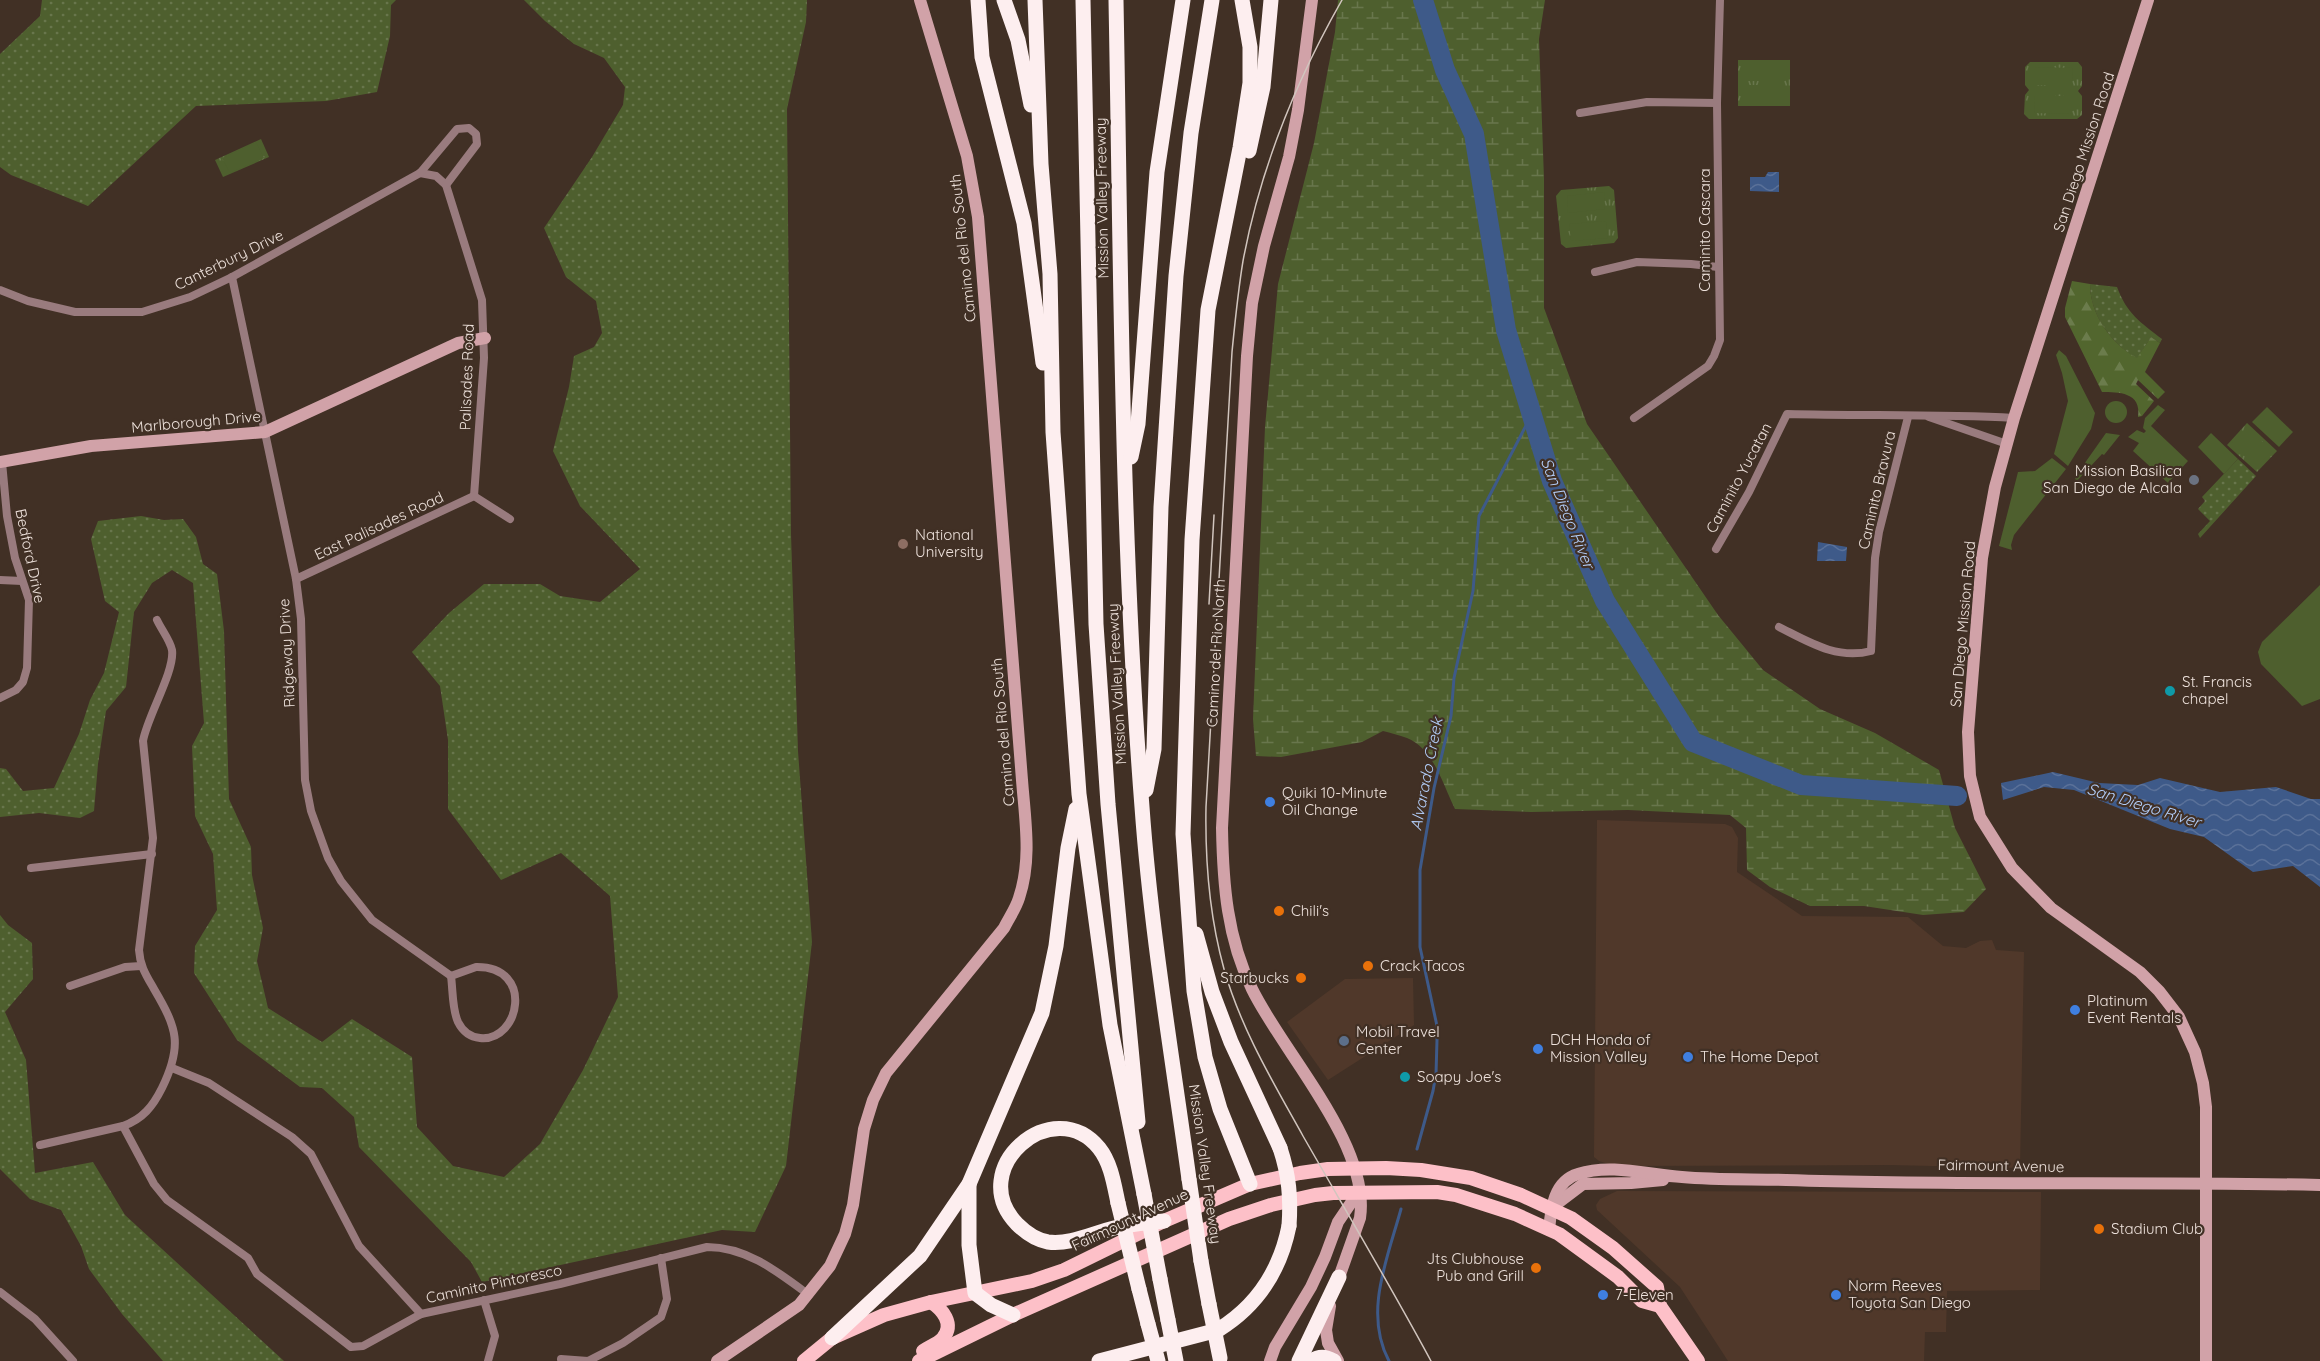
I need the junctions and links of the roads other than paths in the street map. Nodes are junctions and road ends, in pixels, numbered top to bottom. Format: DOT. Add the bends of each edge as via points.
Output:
graph roads {
  1 [pos="920,0"];
  2 [pos="978,0"];
  3 [pos="1004,0"];
  4 [pos="1035,0"];
  5 [pos="1083,0"];
  6 [pos="1116,0"];
  7 [pos="1183,0"];
  8 [pos="1212,0"];
  9 [pos="1242,0"];
  10 [pos="1271,0"];
  11 [pos="1312,0"];
  12 [pos="1720,0"];
  13 [pos="2148,0"];
  14 [pos="1718,103"];
  15 [pos="1580,113"];
  16 [pos="1041,164"];
  17 [pos="420,173"];
  18 [pos="446,185"];
  19 [pos="1718,267"];
  20 [pos="1594,272"];
  21 [pos="232,277"];
  22 [pos="0,290"];
  23 [pos="1208,332"];
  24 [pos="485,338"];
  25 [pos="1926,416"];
  26 [pos="1908,417"];
  27 [pos="1634,418"];
  28 [pos="2014,418"];
  29 [pos="265,432"];
  30 [pos="1053,432"];
  31 [pos="2007,444"];
  32 [pos="1,462"];
  33 [pos="1126,484"];
  34 [pos="474,496"];
  35 [pos="510,519"];
  36 [pos="1716,549"];
  37 [pos="296,579"];
  38 [pos="0,580"];
  39 [pos="22,581"];
  40 [pos="157,620"];
  41 [pos="1779,627"];
  42 [pos="0,698"];
  43 [pos="1079,795"];
  44 [pos="1142,811"];
  45 [pos="152,854"];
  46 [pos="31,868"];
  47 [pos="1186,897"];
  48 [pos="141,966"];
  49 [pos="452,976"];
  50 [pos="70,986"];
  51 [pos="172,1068"];
  52 [pos="123,1126"];
  53 [pos="40,1145"];
  54 [pos="1355,1168"];
  55 [pos="969,1184"];
  56 [pos="1250,1184"];
  57 [pos="2206,1184"];
  58 [pos="2320,1185"];
  59 [pos="1359,1191"];
  60 [pos="1144,1194"];
  61 [pos="1550,1209"];
  62 [pos="1164,1221"];
  63 [pos="1549,1230"];
  64 [pos="661,1258"];
  65 [pos="1339,1277"];
  66 [pos="0,1292"];
  67 [pos="975,1293"];
  68 [pos="809,1295"];
  69 [pos="484,1300"];
  70 [pos="931,1302"];
  71 [pos="1660,1306"];
  72 [pos="421,1314"];
  73 [pos="1013,1315"];
  74 [pos="832,1338"];
  75 [pos="561,1359"];
  76 [pos="1220,1359"];
  77 [pos="73,1361"];
  78 [pos="488,1361"];
  79 [pos="717,1361"];
  80 [pos="804,1361"];
  81 [pos="914,1361"];
  82 [pos="919,1361"];
  83 [pos="1099,1361"];
  84 [pos="1158,1361"];
  85 [pos="1176,1361"];
  86 [pos="1270,1361"];
  87 [pos="1299,1361"];
  88 [pos="1311,1361"];
  89 [pos="1336,1361"];
  90 [pos="1698,1361"];
  91 [pos="2206,1361"];
  1 -- 68 [label="street, Camino del Rio South" via="967,156 978,217 1023,780 1026,865 1018,900 1004,928 886,1073 864,1129 845,1234 830,1266"];
  2 -- 30 [label="highway" via="982,57 1024,222"];
  3 -- 16 [label="highway" via="1018,40"];
  4 -- 16 [label="highway"];
  5 -- 60 [label="highway, Mission Valley Freeway" via="1096,624 1108,804"];
  6 -- 33 [label="highway, Mission Valley Freeway"];
  7 -- 33 [label="highway" via="1158,163 1138,424"];
  8 -- 44 [label="highway" via="1191,133 1176,276 1161,507 1154,749"];
  9 -- 23 [label="highway" via="1250,47 1250,83 1208,310"];
  10 -- 23 [label="highway" via="1263,87"];
  11 -- 54 [label="street, Camino del Rio North" via="1289,157 1252,303 1223,875 1232,936 1252,989 1344,1139"];
  12 -- 14 [label="street, Caminito Cascara"];
  13 -- 28 [label="street, San Diego Mission Road"];
  14 -- 15 [label="street" via="1647,102"];
  14 -- 19 [label="street, Caminito Cascara"];
  16 -- 30 [label="highway" via="1050,274"];
  17 -- 18 [label="street" via="436,176"];
  17 -- 18 [label="street" via="457,129 468,128 476,134 477,144"];
  17 -- 21 [label="street, Canterbury Drive"];
  18 -- 24 [label="street, Palisades Road" via="482,300"];
  19 -- 20 [label="street" via="1637,262"];
  19 -- 27 [label="street, Caminito Cascara" via="1720,340 1714,356 1708,366"];
  21 -- 22 [label="street, Canterbury Drive" via="190,297 142,312 75,312"];
  21 -- 29 [label="street, Ridgeway Drive"];
  23 -- 47 [label="highway" via="1192,540 1183,823"];
  24 -- 29 [label="street, Marlborough Drive" via="458,344"];
  24 -- 34 [label="street, Palisades Road"];
  25 -- 26 [label="street, Caminito Yucatan"];
  25 -- 28 [label="street, Caminito Yucatan"];
  25 -- 31 [label="street, Caminito Yucatan"];
  26 -- 36 [label="street, Caminito Yucatan" via="1787,414"];
  26 -- 41 [label="street, Caminito Bravura" via="1879,532 1871,651 1830,652"];
  28 -- 31 [label="street, San Diego Mission Road"];
  29 -- 32 [label="street, Marlborough Drive" via="91,446"];
  29 -- 37 [label="street, Ridgeway Drive"];
  30 -- 43 [label="highway"];
  31 -- 57 [label="street, San Diego Mission Road" via="1982,558 1969,722 1970,776 1980,817 2012,868 2051,908 2140,972 2178,1017 2203,1083"];
  32 -- 39 [label="street, Bedford Drive" via="9,527"];
  33 -- 44 [label="highway, Mission Valley Freeway"];
  34 -- 35 [label="street"];
  34 -- 37 [label="street, East Palisades Road"];
  37 -- 49 [label="street, Ridgeway Drive" via="301,619 306,780 311,811 328,858 372,920"];
  38 -- 39 [label="street"];
  39 -- 42 [label="street, Bedford Drive" via="29,600 27,668 16,690"];
  40 -- 45 [label="street" via="172,651 166,680 143,741"];
  43 -- 55 [label="highway" via="1042,1013"];
  43 -- 60 [label="highway" via="1110,1024"];
  44 -- 76 [label="highway, Mission Valley Freeway, bridge" via="1189,1179"];
  45 -- 46 [label="street"];
  45 -- 48 [label="street" via="139,950"];
  47 -- 56 [label="highway" via="1194,991 1205,1057 1220,1109"];
  47 -- 83 [label="highway, bridge" via="1212,992 1280,1148 1290,1194 1289,1226 1268,1283 1232,1321 1218,1330"];
  48 -- 50 [label="street" via="125,967"];
  48 -- 51 [label="street" via="172,1019 176,1040"];
  49 -- 49 [label="street" via="455,1013 464,1031 484,1038 505,1029 514,1009 509,978 488,967"];
  51 -- 52 [label="street" via="153,1107"];
  51 -- 72 [label="street, Caminito Pintoresco" via="209,1083 292,1137 311,1154 359,1246"];
  52 -- 53 [label="street"];
  52 -- 72 [label="street" via="167,1200 248,1258 257,1274 343,1343 363,1346"];
  54 -- 56 [label="main road, Fairmount Avenue" via="1300,1173"];
  54 -- 59 [label="street, Camino del Rio North"];
  54 -- 61 [label="main road, Fairmount Avenue" via="1463,1176"];
  55 -- 67 [label="highway" via="969,1245"];
  55 -- 74 [label="highway" via="920,1256"];
  56 -- 62 [label="main road, Fairmount Avenue"];
  57 -- 58 [label="street, Fairmount Avenue"];
  57 -- 61 [label="street, Fairmount Avenue" via="1682,1177 1631,1183 1588,1182"];
  57 -- 91 [label="street, San Diego Mission Road"];
  59 -- 63 [label="main road" via="1456,1195"];
  59 -- 65 [label="street, Camino del Rio North" via="1360,1218"];
  59 -- 73 [label="main road" via="1315,1195 1229,1219"];
  59 -- 86 [label="street" via="1338,1222 1316,1277"];
  60 -- 85 [label="highway, Mission Valley Freeway, bridge"];
  61 -- 63 [label="street"];
  61 -- 71 [label="main road" via="1571,1218 1634,1265 1657,1287"];
  62 -- 67 [label="main road, Fairmount Avenue" via="1064,1270"];
  62 -- 84 [label="highway, bridge" via="1117,1227 1058,1242 1046,1241 1023,1230 1012,1219 1004,1204 1002,1175 1010,1155 1023,1141 1045,1130 1069,1130 1090,1139 1099,1148 1108,1164 1118,1203 1139,1289"];
  63 -- 71 [label="main road" via="1618,1277 1642,1301"];
  64 -- 68 [label="street, Caminito Pintoresco" via="723,1247 769,1265"];
  64 -- 69 [label="street, Caminito Pintoresco"];
  64 -- 75 [label="street" via="667,1299 661,1317 588,1361"];
  65 -- 87 [label="highway"];
  65 -- 89 [label="street, Camino del Rio North" via="1326,1330"];
  66 -- 77 [label="street" via="34,1319"];
  67 -- 70 [label="main road, Fairmount Avenue"];
  67 -- 73 [label="highway"];
  68 -- 79 [label="street, Camino del Rio South"];
  69 -- 72 [label="street, Caminito Pintoresco"];
  69 -- 78 [label="street" via="495,1336"];
  70 -- 74 [label="main road, Fairmount Avenue" via="884,1315"];
  70 -- 81 [label="main road" via="947,1318 948,1329 944,1338"];
  71 -- 90 [label="main road"];
  73 -- 82 [label="main road"];
  74 -- 80 [label="main road, Fairmount Avenue"];
  88 -- 89 [label="highway" via="1317,1357"];
}
